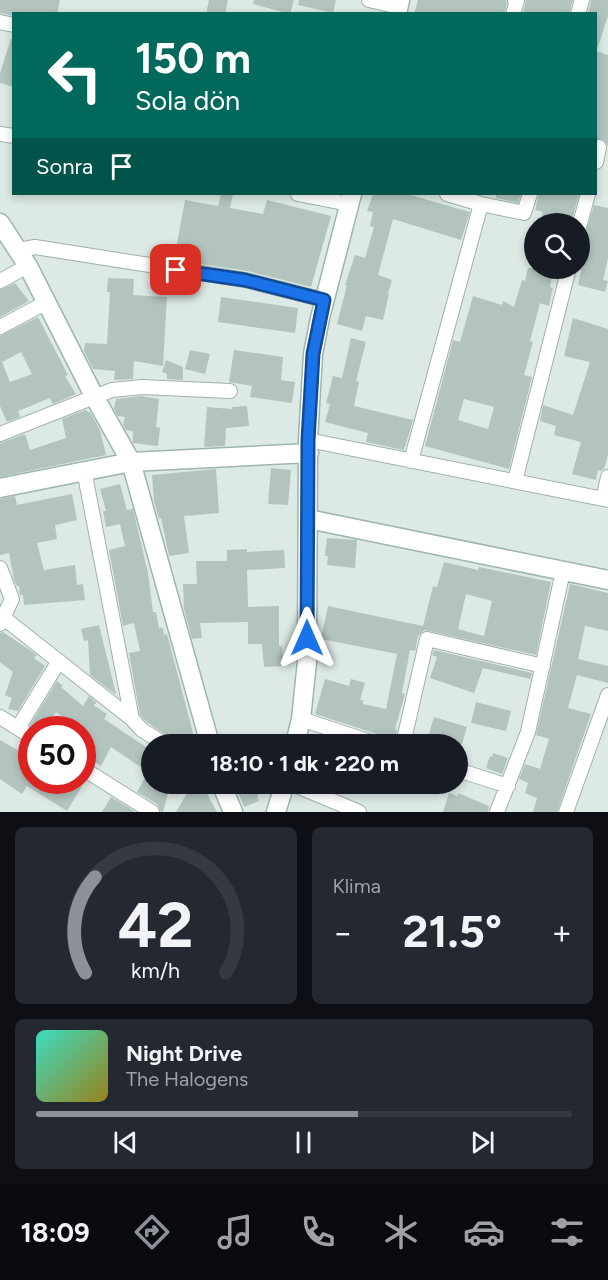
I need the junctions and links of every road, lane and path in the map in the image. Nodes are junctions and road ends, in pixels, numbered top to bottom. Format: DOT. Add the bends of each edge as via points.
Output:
graph roads {
  1 [pos="369,0"];
  2 [pos="399,7"];
  3 [pos="309,195"];
  4 [pos="450,195"];
  5 [pos="530,195"];
  6 [pos="588,195"];
  7 [pos="351,199"];
  8 [pos="481,204"];
  9 [pos="583,213"];
  10 [pos="0,223"];
  11 [pos="23,258"];
  12 [pos="565,279"];
  13 [pos="0,280"];
  14 [pos="324,300"];
  15 [pos="46,303"];
  16 [pos="0,327"];
  17 [pos="230,391"];
  18 [pos="94,396"];
  19 [pos="0,434"];
  20 [pos="308,447"];
  21 [pos="411,461"];
  22 [pos="131,462"];
  23 [pos="84,470"];
  24 [pos="608,477"];
  25 [pos="515,481"];
  26 [pos="0,488"];
  27 [pos="605,500"];
  28 [pos="308,519"];
  29 [pos="0,568"];
  30 [pos="563,571"];
  31 [pos="608,580"];
  32 [pos="1,619"];
  33 [pos="59,661"];
  34 [pos="543,666"];
  35 [pos="608,695"];
  36 [pos="25,716"];
  37 [pos="0,717"];
  38 [pos="132,719"];
  39 [pos="301,720"];
  40 [pos="18,728"];
  41 [pos="149,734"];
  42 [pos="207,734"];
  43 [pos="298,734"];
  44 [pos="345,734"];
  45 [pos="405,734"];
  46 [pos="468,773"];
  47 [pos="96,777"];
  48 [pos="508,786"];
  49 [pos="226,794"];
  50 [pos="282,794"];
  51 [pos="316,794"];
  52 [pos="152,812"];
  53 [pos="233,812"];
  54 [pos="276,812"];
  55 [pos="359,812"];
  56 [pos="497,812"];
  57 [pos="566,812"];
  1 -- 2 [label="street"];
  3 -- 7 [label="street"];
  4 -- 8 [label="street"];
  5 -- 8 [label="street" via="524,213"];
  6 -- 9 [label="street"];
  7 -- 14 [label="street"];
  8 -- 21 [label="street"];
  10 -- 11 [label="street"];
  11 -- 13 [label="street"];
  11 -- 14 [label="street" via="35,247 245,280"];
  11 -- 15 [label="street"];
  12 -- 25 [label="street"];
  14 -- 20 [label="street" via="313,354"];
  15 -- 16 [label="street"];
  15 -- 18 [label="street"];
  17 -- 18 [label="street" via="126,387"];
  18 -- 19 [label="street"];
  18 -- 22 [label="street"];
  20 -- 21 [label="street"];
  20 -- 22 [label="street"];
  20 -- 28 [label="street"];
  21 -- 25 [label="street"];
  22 -- 23 [label="street"];
  22 -- 42 [label="street"];
  23 -- 26 [label="street"];
  23 -- 38 [label="street"];
  24 -- 27 [label="street"];
  25 -- 27 [label="street"];
  28 -- 30 [label="street"];
  28 -- 39 [label="street" via="307,662"];
  29 -- 32 [label="street" via="12,598"];
  30 -- 31 [label="street"];
  30 -- 34 [label="street"];
  32 -- 33 [label="street"];
  33 -- 36 [label="street"];
  33 -- 38 [label="street"];
  34 -- 45 [label="street" via="427,639"];
  34 -- 48 [label="street" via="528,732"];
  35 -- 57 [label="street"];
  37 -- 40 [label="street"];
  38 -- 41 [label="street"];
  39 -- 43 [label="street"];
  39 -- 44 [label="street"];
  46 -- 48 [label="street"];
  47 -- 52 [label="street"];
  48 -- 56 [label="street"];
  49 -- 53 [label="street"];
  50 -- 54 [label="street"];
  51 -- 55 [label="street"];
}
